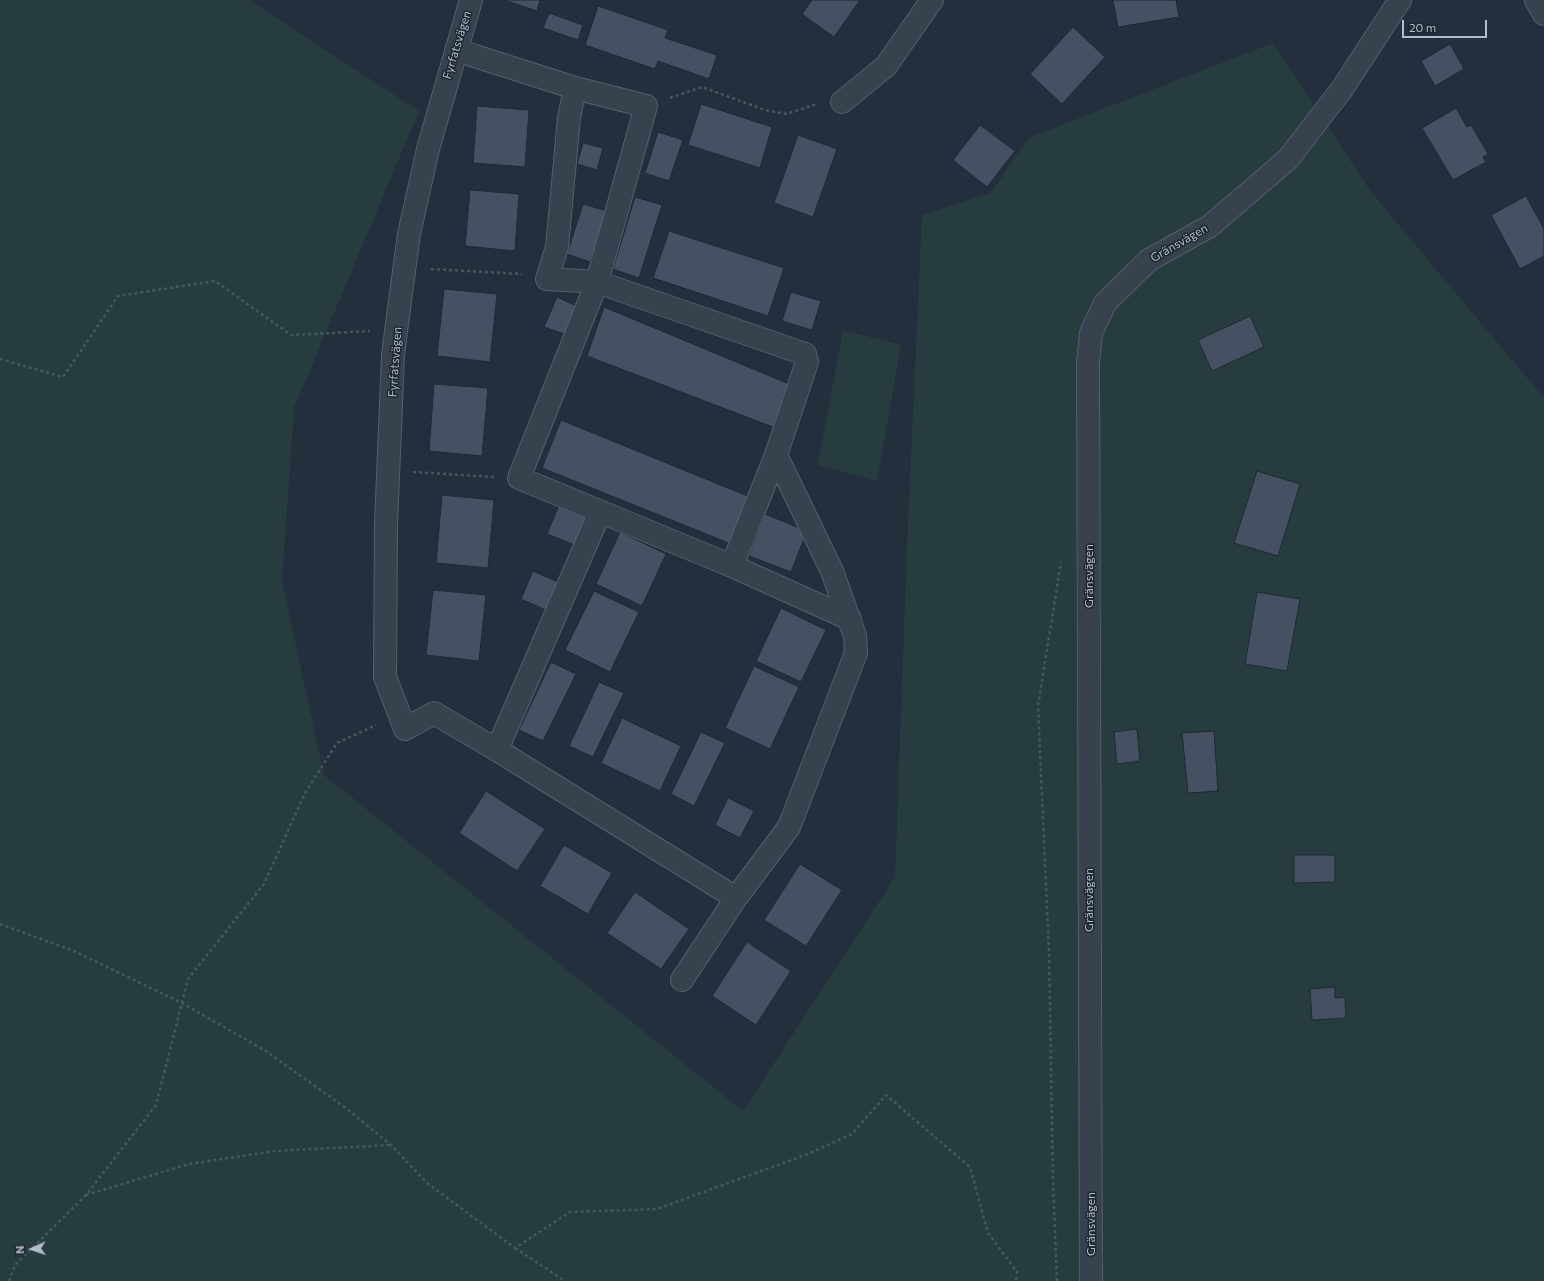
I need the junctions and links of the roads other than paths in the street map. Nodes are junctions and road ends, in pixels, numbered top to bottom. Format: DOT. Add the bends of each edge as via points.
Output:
graph roads {
  1 [pos="471,0"];
  2 [pos="932,0"];
  3 [pos="1400,0"];
  4 [pos="1536,0"];
  5 [pos="1544,14"];
  6 [pos="456,50"];
  7 [pos="575,88"];
  8 [pos="842,102"];
  9 [pos="597,282"];
  10 [pos="776,455"];
  11 [pos="600,512"];
  12 [pos="732,566"];
  13 [pos="850,619"];
  14 [pos="497,750"];
  15 [pos="736,898"];
  16 [pos="682,980"];
  17 [pos="1091,1281"];
  1 -- 6 [label="street, Fyrfatsvägen"];
  2 -- 8 [label="street" via="886,66"];
  3 -- 17 [label="street, Gränsvägen" via="1342,89 1288,159 1210,226 1149,260 1105,303 1091,333 1088,371"];
  4 -- 5 [label="street"];
  6 -- 7 [label="street"];
  6 -- 14 [label="street, Fyrfatsvägen" via="428,149 409,234 393,356 386,524 385,677 404,729 434,713"];
  7 -- 9 [label="street" via="569,118 557,247 547,279"];
  7 -- 9 [label="street" via="646,106"];
  9 -- 10 [label="street" via="805,354 806,362"];
  9 -- 11 [label="street" via="519,478"];
  10 -- 12 [label="street"];
  10 -- 13 [label="street" via="832,571"];
  11 -- 12 [label="street"];
  11 -- 14 [label="street"];
  12 -- 13 [label="street"];
  13 -- 15 [label="street" via="855,636 856,654 788,827"];
  14 -- 15 [label="street"];
  15 -- 16 [label="street"];
}
